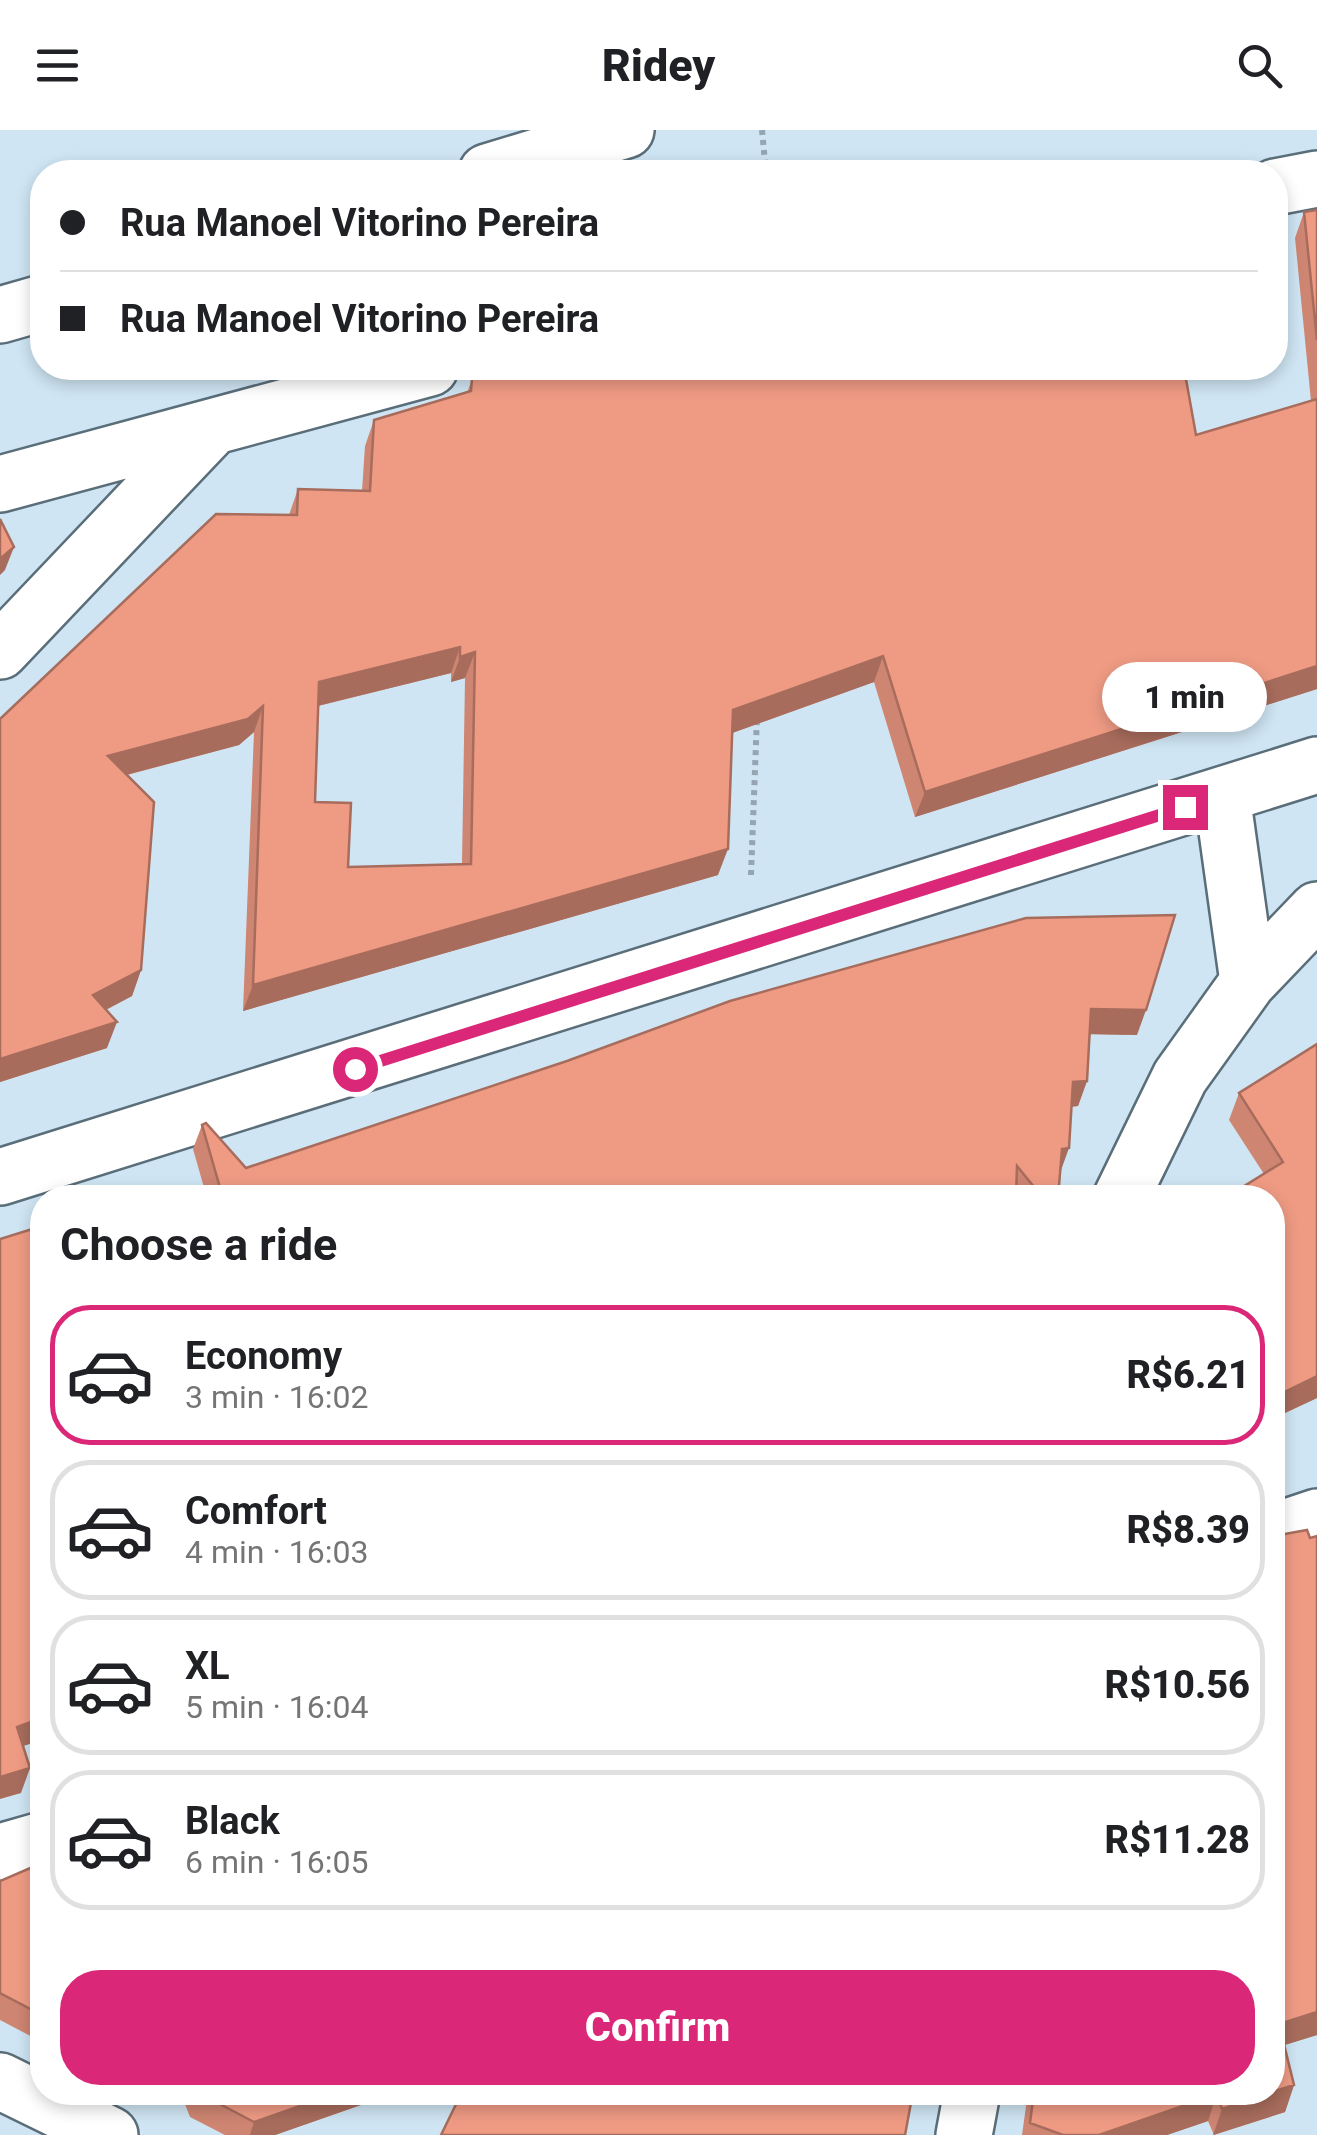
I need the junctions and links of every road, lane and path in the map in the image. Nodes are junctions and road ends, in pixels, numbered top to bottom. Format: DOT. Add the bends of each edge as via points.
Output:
graph roads {
  1 [pos="626,130"];
  2 [pos="762,130"];
  3 [pos="526,160"];
  4 [pos="765,160"];
  5 [pos="1317,179"];
  6 [pos="1288,185"];
  7 [pos="30,306"];
  8 [pos="0,315"];
  9 [pos="388,380"];
  10 [pos="212,430"];
  11 [pos="0,484"];
  12 [pos="0,651"];
  13 [pos="758,706"];
  14 [pos="1317,765"];
  15 [pos="1222,795"];
  16 [pos="1317,910"];
  17 [pos="748,946"];
  18 [pos="1248,982"];
  19 [pos="0,1177"];
  20 [pos="1126,1185"];
  21 [pos="1317,1517"];
  22 [pos="1285,1528"];
  23 [pos="30,1843"];
  24 [pos="0,1852"];
  25 [pos="0,2081"];
  26 [pos="30,2096"];
  27 [pos="49,2105"];
  28 [pos="970,2105"];
  29 [pos="110,2135"];
  30 [pos="964,2135"];
  1 -- 3 [label="street"];
  2 -- 4 [label="path"];
  5 -- 6 [label="street"];
  7 -- 8 [label="street"];
  9 -- 10 [label="street"];
  10 -- 11 [label="street"];
  10 -- 12 [label="street"];
  13 -- 17 [label="path"];
  14 -- 15 [label="street"];
  15 -- 17 [label="street"];
  15 -- 18 [label="street"];
  16 -- 18 [label="street"];
  17 -- 19 [label="street"];
  18 -- 20 [label="street" via="1180,1077"];
  21 -- 22 [label="street"];
  23 -- 24 [label="street"];
  25 -- 26 [label="street"];
  27 -- 29 [label="street"];
  28 -- 30 [label="street"];
}
